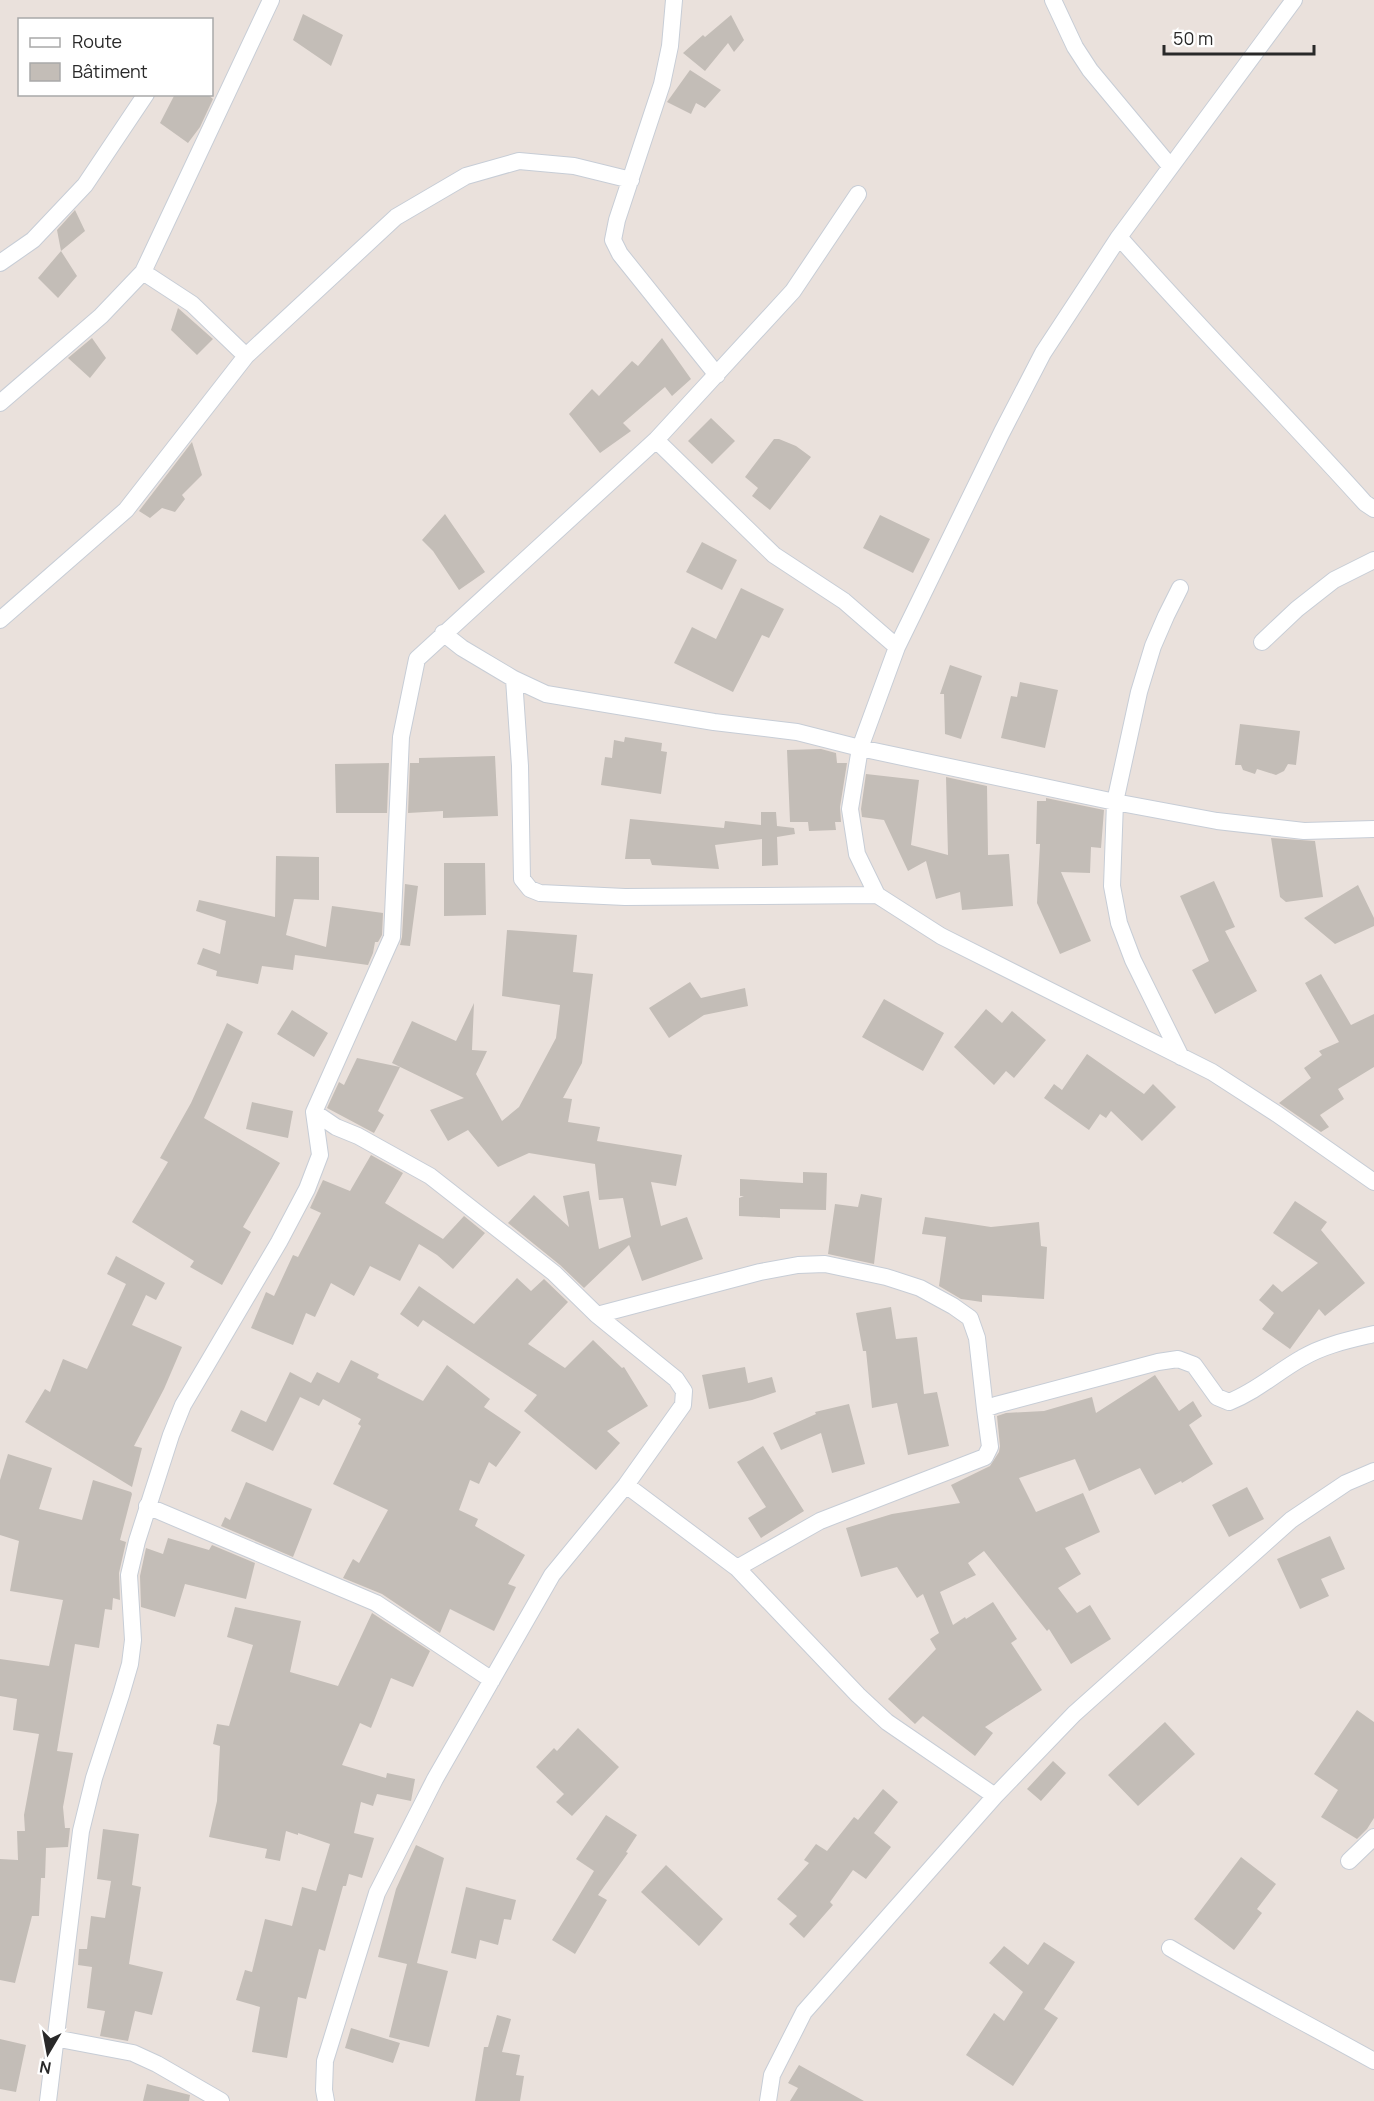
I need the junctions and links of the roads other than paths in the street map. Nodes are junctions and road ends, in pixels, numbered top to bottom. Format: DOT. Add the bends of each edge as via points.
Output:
graph roads {
  1 [pos="272,0"];
  2 [pos="674,0"];
  3 [pos="1053,0"];
  4 [pos="1294,0"];
  5 [pos="145,96"];
  6 [pos="1170,166"];
  7 [pos="631,180"];
  8 [pos="858,194"];
  9 [pos="1119,237"];
  10 [pos="0,263"];
  11 [pos="143,272"];
  12 [pos="246,356"];
  13 [pos="717,375"];
  14 [pos="0,403"];
  15 [pos="656,440"];
  16 [pos="1371,501"];
  17 [pos="1374,560"];
  18 [pos="1180,588"];
  19 [pos="0,620"];
  20 [pos="443,633"];
  21 [pos="1262,642"];
  22 [pos="897,646"];
  23 [pos="514,679"];
  24 [pos="860,748"];
  25 [pos="1115,802"];
  26 [pos="1374,830"];
  27 [pos="877,895"];
  28 [pos="1181,1057"];
  29 [pos="314,1112"];
  30 [pos="1374,1182"];
  31 [pos="597,1315"];
  32 [pos="1374,1334"];
  33 [pos="985,1410"];
  34 [pos="1374,1471"];
  35 [pos="626,1485"];
  36 [pos="147,1506"];
  37 [pos="737,1568"];
  38 [pos="492,1680"];
  39 [pos="995,1796"];
  40 [pos="1374,1838"];
  41 [pos="1349,1861"];
  42 [pos="1170,1948"];
  43 [pos="54,2038"];
  44 [pos="1374,2061"];
  45 [pos="48,2101"];
  46 [pos="221,2101"];
  47 [pos="326,2101"];
  48 [pos="768,2101"];
  1 -- 11 [label="street"];
  2 -- 7 [label="street" via="662,84"];
  3 -- 6 [label="street" via="1090,70"];
  4 -- 6 [label="street"];
  5 -- 10 [label="street" via="85,185 33,240"];
  6 -- 9 [label="street"];
  7 -- 12 [label="street" via="574,166 519,160 466,176 396,217"];
  7 -- 13 [label="street" via="613,240"];
  8 -- 13 [label="street" via="793,291"];
  9 -- 16 [label="street"];
  9 -- 22 [label="street" via="1043,353"];
  11 -- 12 [label="street" via="192,304"];
  11 -- 14 [label="street" via="101,316"];
  12 -- 19 [label="street" via="126,510"];
  13 -- 15 [label="street"];
  15 -- 20 [label="street"];
  15 -- 22 [label="street" via="774,555 844,601"];
  17 -- 21 [label="street" via="1334,580"];
  18 -- 25 [label="street" via="1139,692"];
  20 -- 23 [label="street"];
  20 -- 29 [label="street" via="417,659 401,737 393,937"];
  22 -- 24 [label="street"];
  23 -- 24 [label="street" via="546,694 797,732"];
  23 -- 27 [label="street" via="522,879 530,889 540,893 625,897"];
  24 -- 25 [label="street"];
  24 -- 27 [label="street" via="850,809 857,854"];
  25 -- 26 [label="street" via="1217,821 1304,831"];
  25 -- 28 [label="street" via="1113,886 1119,923"];
  27 -- 28 [label="street" via="941,936"];
  28 -- 30 [label="street" via="1277,1114"];
  29 -- 31 [label="street" via="430,1176 554,1274"];
  29 -- 36 [label="street" via="320,1155 308,1189 183,1405"];
  31 -- 33 [label="street" via="798,1265 825,1264 886,1277 920,1288 970,1318 977,1338"];
  31 -- 35 [label="street" via="676,1379 684,1391 683,1405"];
  32 -- 33 [label="street" via="1303,1357 1247,1395 1229,1402 1217,1397 1194,1365 1178,1359"];
  33 -- 37 [label="street" via="990,1447 985,1457 820,1521"];
  34 -- 39 [label="street" via="1346,1483 1291,1520 1074,1714"];
  35 -- 37 [label="street"];
  35 -- 38 [label="street" via="552,1575"];
  36 -- 38 [label="street" via="376,1603"];
  36 -- 43 [label="street" via="129,1575 133,1640 130,1664 81,1831"];
  37 -- 39 [label="street" via="887,1722"];
  38 -- 47 [label="street" via="435,1779 377,1893 326,2061"];
  39 -- 48 [label="street" via="804,2012 772,2075"];
  40 -- 41 [label="street"];
  42 -- 44 [label="street"];
  43 -- 45 [label="street"];
  43 -- 46 [label="street" via="133,2053"];
}
